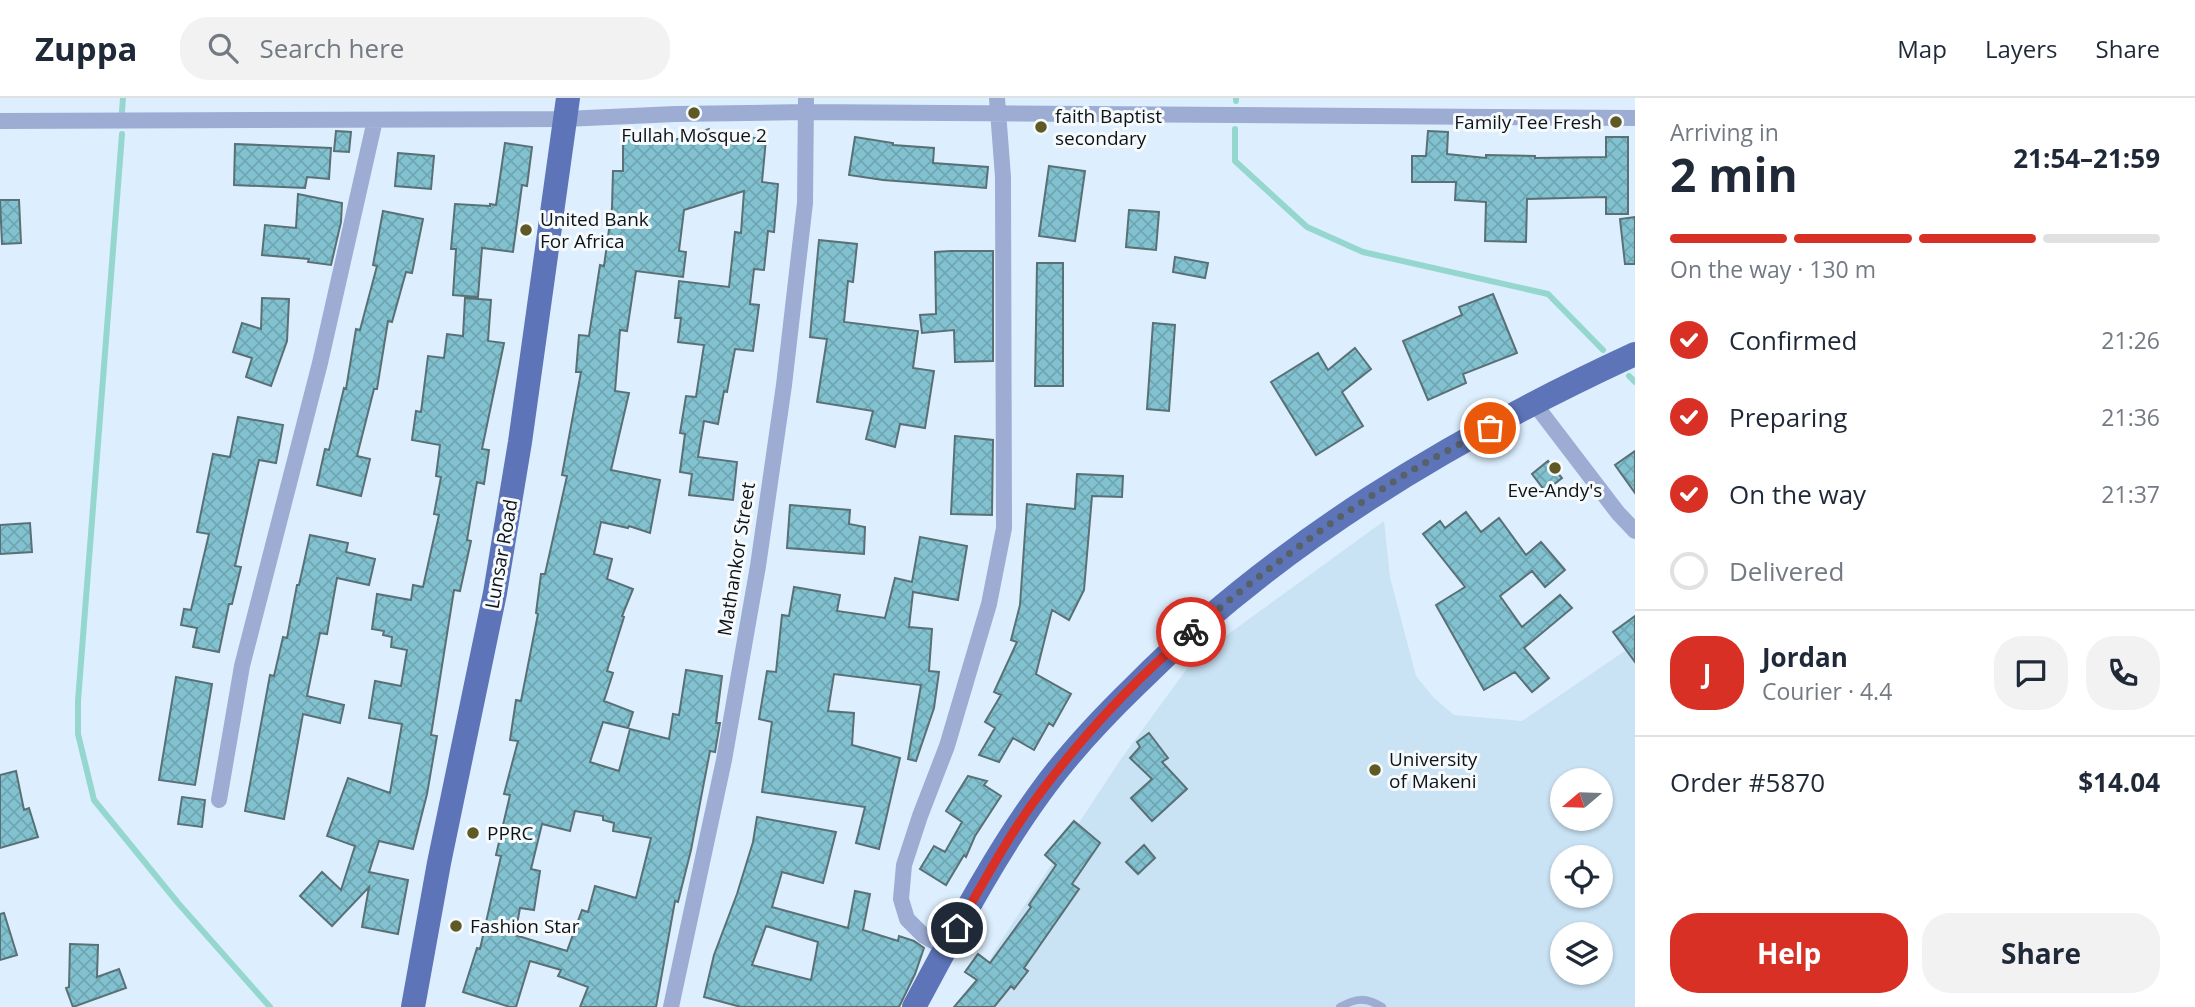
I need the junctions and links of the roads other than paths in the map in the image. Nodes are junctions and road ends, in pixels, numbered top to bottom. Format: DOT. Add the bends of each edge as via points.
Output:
graph roads {
  1 [pos="806,105"];
  2 [pos="998,106"];
  3 [pos="566,108"];
  4 [pos="1635,118"];
  5 [pos="374,120"];
  6 [pos="0,121"];
  7 [pos="1635,354"];
  8 [pos="1534,403"];
  9 [pos="1635,531"];
  10 [pos="219,800"];
  11 [pos="946,948"];
  12 [pos="413,1007"];
  13 [pos="671,1007"];
  14 [pos="914,1007"];
  15 [pos="1340,1007"];
  16 [pos="1382,1007"];
  1 -- 2 [label="street"];
  1 -- 3 [label="street" via="675,114"];
  1 -- 13 [label="street, Mathankor Street" via="804,203 785,385 758,566 724,760"];
  2 -- 4 [label="street"];
  2 -- 11 [label="street" via="1003,177 1004,528 989,604 947,746 904,865 901,899 907,919"];
  3 -- 5 [label="street"];
  3 -- 12 [label="main road, Lunsar Road" via="495,593"];
  5 -- 6 [label="street"];
  5 -- 10 [label="street" via="320,363 242,666"];
  7 -- 8 [label="main road"];
  8 -- 9 [label="street"];
  8 -- 11 [label="main road" via="1403,476 1327,525 1172,648 1079,743 1040,793"];
  11 -- 14 [label="main road"];
  15 -- 16 [label="lane" via="1354,999"];
}
